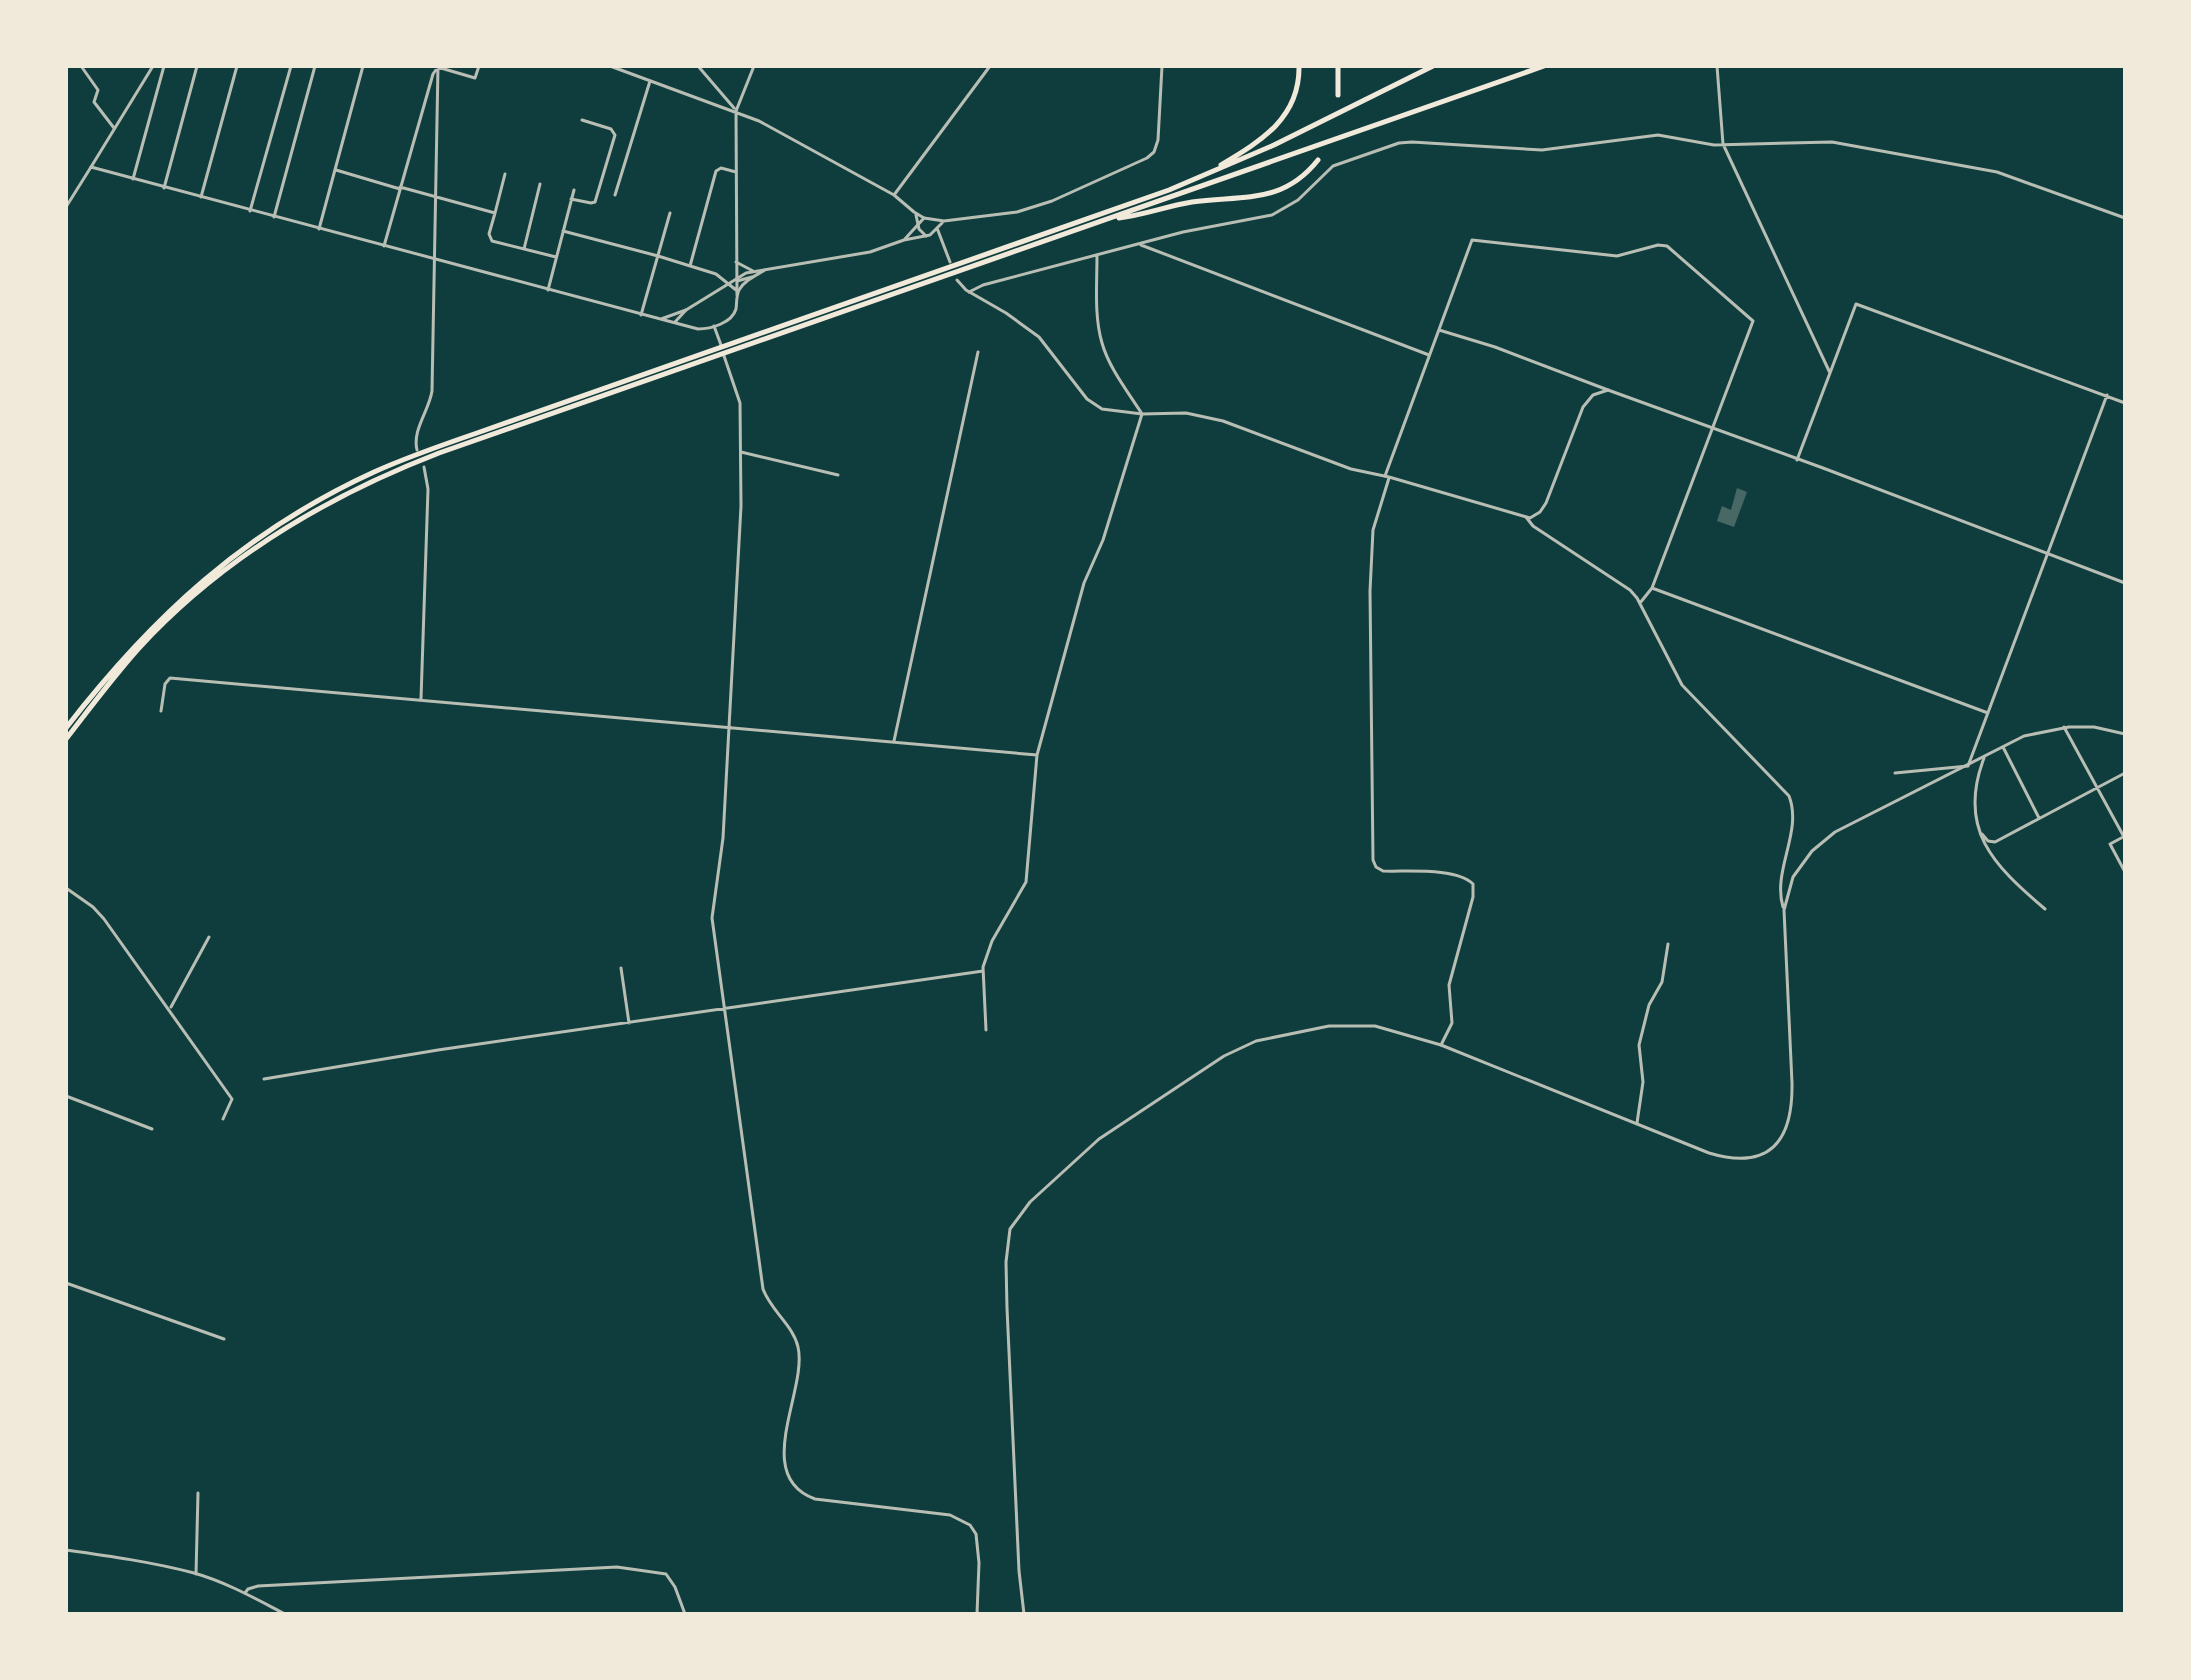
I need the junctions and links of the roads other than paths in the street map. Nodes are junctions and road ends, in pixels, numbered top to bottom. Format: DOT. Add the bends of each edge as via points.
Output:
graph roads {
  1 [pos="81,66"];
  2 [pos="153,66"];
  3 [pos="164,66"];
  4 [pos="197,66"];
  5 [pos="237,66"];
  6 [pos="291,66"];
  7 [pos="315,66"];
  8 [pos="363,66"];
  9 [pos="437,66"];
  10 [pos="479,66"];
  11 [pos="610,66"];
  12 [pos="698,66"];
  13 [pos="754,66"];
  14 [pos="990,66"];
  15 [pos="1162,66"];
  16 [pos="1299,66"];
  17 [pos="1338,66"];
  18 [pos="1433,66"];
  19 [pos="1544,66"];
  20 [pos="1717,66"];
  21 [pos="650,81"];
  22 [pos="1338,95"];
  23 [pos="736,111"];
  24 [pos="582,120"];
  25 [pos="114,128"];
  26 [pos="1723,144"];
  27 [pos="1318,160"];
  28 [pos="91,167"];
  29 [pos="336,170"];
  30 [pos="736,172"];
  31 [pos="505,174"];
  32 [pos="1199,178"];
  33 [pos="133,179"];
  34 [pos="540,184"];
  35 [pos="164,188"];
  36 [pos="400,188"];
  37 [pos="574,190"];
  38 [pos="615,195"];
  39 [pos="894,195"];
  40 [pos="201,197"];
  41 [pos="436,197"];
  42 [pos="571,199"];
  43 [pos="66,207"];
  44 [pos="250,211"];
  45 [pos="914,212"];
  46 [pos="495,213"];
  47 [pos="670,213"];
  48 [pos="274,217"];
  49 [pos="924,218"];
  50 [pos="2125,218"];
  51 [pos="934,220"];
  52 [pos="950,220"];
  53 [pos="1106,220"];
  54 [pos="918,224"];
  55 [pos="937,228"];
  56 [pos="319,229"];
  57 [pos="563,231"];
  58 [pos="928,236"];
  59 [pos="904,240"];
  60 [pos="943,243"];
  61 [pos="1140,245"];
  62 [pos="384,246"];
  63 [pos="524,249"];
  64 [pos="658,256"];
  65 [pos="1097,256"];
  66 [pos="556,257"];
  67 [pos="434,260"];
  68 [pos="736,262"];
  69 [pos="950,262"];
  70 [pos="690,266"];
  71 [pos="765,270"];
  72 [pos="753,271"];
  73 [pos="754,276"];
  74 [pos="737,279"];
  75 [pos="957,280"];
  76 [pos="728,283"];
  77 [pos="548,290"];
  78 [pos="969,292"];
  79 [pos="737,293"];
  80 [pos="686,310"];
  81 [pos="641,315"];
  82 [pos="658,319"];
  83 [pos="675,324"];
  84 [pos="714,326"];
  85 [pos="1439,330"];
  86 [pos="978,352"];
  87 [pos="1429,355"];
  88 [pos="1830,373"];
  89 [pos="1608,390"];
  90 [pos="2107,395"];
  91 [pos="2125,403"];
  92 [pos="1142,414"];
  93 [pos="1711,428"];
  94 [pos="417,450"];
  95 [pos="741,452"];
  96 [pos="1797,460"];
  97 [pos="424,467"];
  98 [pos="838,475"];
  99 [pos="1387,476"];
  100 [pos="1526,517"];
  101 [pos="2048,553"];
  102 [pos="2125,583"];
  103 [pos="1652,588"];
  104 [pos="1640,603"];
  105 [pos="421,699"];
  106 [pos="161,711"];
  107 [pos="1988,713"];
  108 [pos="729,726"];
  109 [pos="2064,727"];
  110 [pos="66,728"];
  111 [pos="2125,734"];
  112 [pos="66,739"];
  113 [pos="894,741"];
  114 [pos="2003,746"];
  115 [pos="1037,755"];
  116 [pos="1984,758"];
  117 [pos="1968,766"];
  118 [pos="1895,773"];
  119 [pos="2125,773"];
  120 [pos="2098,787"];
  121 [pos="2039,818"];
  122 [pos="1980,830"];
  123 [pos="2124,836"];
  124 [pos="2125,872"];
  125 [pos="66,888"];
  126 [pos="2045,909"];
  127 [pos="1784,910"];
  128 [pos="209,937"];
  129 [pos="1668,944"];
  130 [pos="621,968"];
  131 [pos="983,971"];
  132 [pos="170,1008"];
  133 [pos="725,1010"];
  134 [pos="629,1023"];
  135 [pos="986,1030"];
  136 [pos="1441,1045"];
  137 [pos="264,1079"];
  138 [pos="66,1096"];
  139 [pos="223,1119"];
  140 [pos="1637,1123"];
  141 [pos="152,1129"];
  142 [pos="66,1283"];
  143 [pos="224,1339"];
  144 [pos="198,1493"];
  145 [pos="66,1550"];
  146 [pos="196,1574"];
  147 [pos="245,1593"];
  148 [pos="285,1614"];
  149 [pos="685,1614"];
  150 [pos="977,1614"];
  151 [pos="1024,1614"];
  1 -- 25 [label="street" via="98,90 94,102"];
  2 -- 25 [label="street"];
  3 -- 33 [label="street"];
  4 -- 35 [label="street"];
  5 -- 40 [label="street"];
  6 -- 44 [label="street"];
  7 -- 48 [label="street"];
  8 -- 29 [label="street"];
  9 -- 10 [label="street" via="475,78"];
  9 -- 36 [label="street"];
  9 -- 41 [label="street"];
  11 -- 21 [label="street"];
  12 -- 23 [label="street"];
  13 -- 23 [label="street"];
  14 -- 39 [label="street"];
  15 -- 52 [label="street" via="1158,140 1147,158 1027,209"];
  16 -- 32 [label="highway" via="1294,100 1280,123"];
  17 -- 22 [label="highway"];
  18 -- 32 [label="highway"];
  19 -- 53 [label="highway"];
  20 -- 26 [label="street"];
  21 -- 23 [label="street"];
  21 -- 38 [label="street"];
  23 -- 30 [label="street"];
  23 -- 39 [label="street"];
  24 -- 42 [label="street" via="615,135 595,202"];
  25 -- 28 [label="street"];
  26 -- 50 [label="street" via="1825,141 1908,154 1999,173"];
  26 -- 61 [label="street" via="1658,135 1547,150 1406,142 1331,167 1298,200 1272,215"];
  26 -- 88 [label="street"];
  27 -- 53 [label="highway" via="1297,181 1271,194 1191,202"];
  28 -- 33 [label="street"];
  28 -- 43 [label="street"];
  29 -- 36 [label="street"];
  29 -- 56 [label="street"];
  30 -- 68 [label="street"];
  30 -- 70 [label="street" via="716,171"];
  31 -- 46 [label="street"];
  32 -- 110 [label="highway" via="416,454 340,488 263,534 189,591 115,666"];
  33 -- 35 [label="street"];
  34 -- 63 [label="street"];
  35 -- 40 [label="street"];
  36 -- 41 [label="street"];
  36 -- 62 [label="street"];
  37 -- 42 [label="street"];
  39 -- 45 [label="street"];
  40 -- 44 [label="street"];
  41 -- 46 [label="street"];
  41 -- 67 [label="street"];
  42 -- 57 [label="street"];
  44 -- 48 [label="street"];
  45 -- 49 [label="street"];
  45 -- 54 [label="street"];
  46 -- 63 [label="street" via="491,239"];
  47 -- 64 [label="street"];
  48 -- 56 [label="street"];
  49 -- 51 [label="street"];
  49 -- 54 [label="street"];
  51 -- 52 [label="street"];
  51 -- 55 [label="street"];
  52 -- 55 [label="street"];
  53 -- 112 [label="highway" via="439,453 344,494 262,542 178,609 120,670"];
  54 -- 58 [label="street"];
  54 -- 59 [label="street"];
  55 -- 58 [label="street"];
  55 -- 60 [label="street"];
  56 -- 62 [label="street"];
  57 -- 64 [label="street"];
  57 -- 66 [label="street"];
  58 -- 59 [label="street"];
  58 -- 60 [label="street"];
  59 -- 71 [label="street" via="866,253"];
  60 -- 69 [label="street"];
  61 -- 65 [label="street"];
  61 -- 87 [label="street"];
  62 -- 67 [label="street"];
  63 -- 66 [label="street"];
  64 -- 70 [label="street"];
  64 -- 81 [label="street"];
  65 -- 78 [label="street"];
  65 -- 92 [label="street" via="1102,343"];
  66 -- 77 [label="street"];
  67 -- 77 [label="street"];
  67 -- 94 [label="street" via="432,391 416,436"];
  68 -- 72 [label="street"];
  68 -- 74 [label="street"];
  70 -- 76 [label="street"];
  71 -- 72 [label="street"];
  71 -- 73 [label="street"];
  72 -- 74 [label="street"];
  73 -- 74 [label="street"];
  73 -- 79 [label="street"];
  74 -- 76 [label="street"];
  74 -- 79 [label="street"];
  75 -- 78 [label="street"];
  76 -- 79 [label="street"];
  76 -- 80 [label="street"];
  77 -- 81 [label="street"];
  78 -- 92 [label="street" via="1039,337 1094,405"];
  79 -- 84 [label="street" via="733,316"];
  80 -- 82 [label="street"];
  80 -- 83 [label="street"];
  81 -- 82 [label="street"];
  82 -- 83 [label="street"];
  83 -- 84 [label="street" via="700,330"];
  84 -- 95 [label="street" via="740,403"];
  85 -- 87 [label="street"];
  85 -- 89 [label="street"];
  85 -- 93 [label="street" via="1472,240 1617,256 1667,246 1753,321"];
  86 -- 113 [label="street"];
  87 -- 99 [label="street"];
  88 -- 90 [label="street" via="1856,304"];
  88 -- 96 [label="street"];
  89 -- 93 [label="street"];
  89 -- 100 [label="street" via="1586,402 1546,503"];
  90 -- 91 [label="street"];
  90 -- 101 [label="street"];
  92 -- 99 [label="street" via="1186,413 1223,421 1351,469"];
  92 -- 115 [label="street" via="1103,540 1084,583"];
  93 -- 96 [label="street"];
  93 -- 103 [label="street"];
  95 -- 98 [label="street"];
  95 -- 108 [label="street"];
  96 -- 101 [label="street"];
  97 -- 105 [label="street" via="428,489"];
  99 -- 100 [label="street"];
  99 -- 136 [label="street" via="1373,530 1370,591 1373,860 1383,871 1433,872 1473,884 1449,985 1452,1023"];
  100 -- 104 [label="street" via="1624,584"];
  101 -- 102 [label="street"];
  101 -- 107 [label="street"];
  103 -- 104 [label="street"];
  103 -- 107 [label="street"];
  104 -- 127 [label="street" via="1680,684 1790,798 1793,819 1780,888"];
  105 -- 106 [label="street" via="170,678"];
  105 -- 108 [label="street"];
  107 -- 117 [label="street"];
  108 -- 113 [label="street"];
  108 -- 133 [label="street" via="722,853 712,916"];
  109 -- 111 [label="street"];
  109 -- 114 [label="street"];
  109 -- 120 [label="street"];
  113 -- 115 [label="street"];
  114 -- 116 [label="street"];
  114 -- 121 [label="street"];
  115 -- 131 [label="street" via="1026,882 992,941"];
  116 -- 117 [label="street"];
  116 -- 122 [label="street" via="1973,798"];
  117 -- 118 [label="street"];
  117 -- 127 [label="street" via="1819,844 1795,874"];
  119 -- 120 [label="street"];
  120 -- 121 [label="street"];
  120 -- 123 [label="street"];
  121 -- 122 [label="street" via="1994,842"];
  122 -- 126 [label="street" via="2005,871"];
  123 -- 124 [label="street" via="2110,844"];
  125 -- 132 [label="street" via="99,912"];
  127 -- 140 [label="street" via="1792,1094 1778,1142 1754,1158 1730,1157"];
  128 -- 132 [label="street"];
  129 -- 140 [label="street" via="1662,982 1650,1002 1639,1045 1643,1082"];
  130 -- 134 [label="street"];
  131 -- 133 [label="street"];
  131 -- 135 [label="street"];
  132 -- 139 [label="street" via="232,1099"];
  133 -- 134 [label="street"];
  133 -- 150 [label="street" via="763,1289 799,1351 784,1437 789,1473 797,1489 815,1499 950,1515 970,1525 979,1563"];
  134 -- 137 [label="street"];
  136 -- 140 [label="street"];
  136 -- 151 [label="street" via="1375,1026 1329,1026 1256,1041 1224,1056 1099,1139 1019,1215 1010,1229 1006,1262"];
  138 -- 141 [label="street"];
  142 -- 143 [label="street"];
  144 -- 146 [label="street"];
  145 -- 146 [label="street"];
  146 -- 147 [label="street"];
  147 -- 148 [label="street"];
  147 -- 149 [label="street" via="258,1586 617,1567 666,1574"];
}
